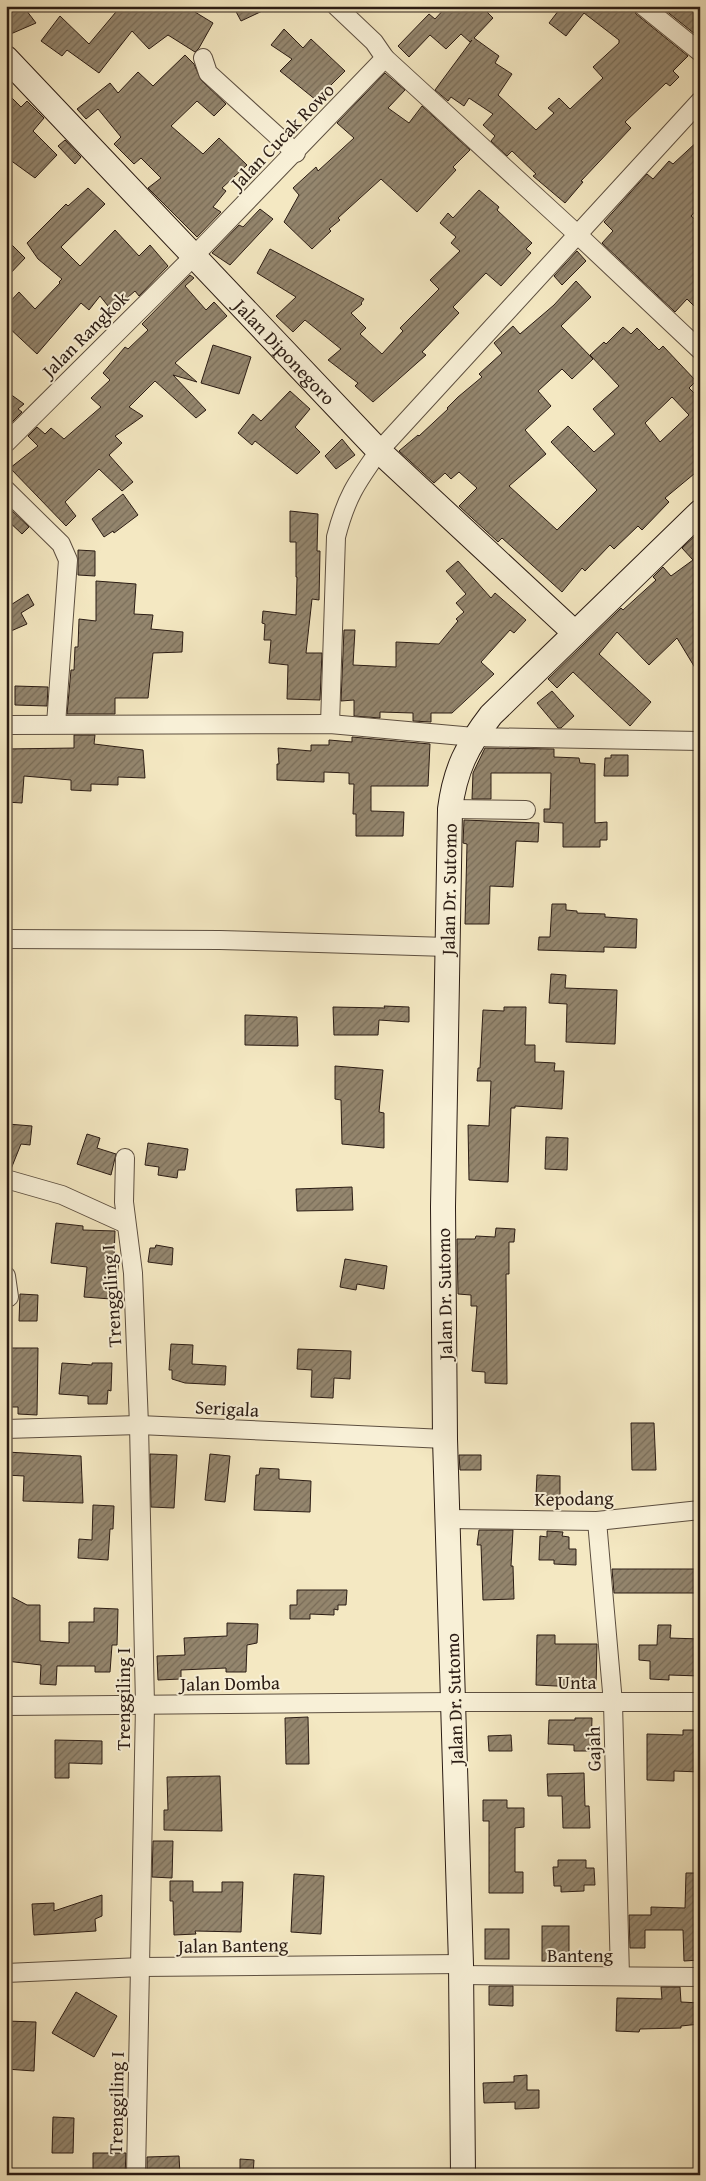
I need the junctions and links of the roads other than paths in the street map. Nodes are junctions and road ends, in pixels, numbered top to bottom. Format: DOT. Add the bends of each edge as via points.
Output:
graph roads {
  1 [pos="336,6"];
  2 [pos="643,6"];
  3 [pos="700,52"];
  4 [pos="6,58"];
  5 [pos="203,58"];
  6 [pos="385,58"];
  7 [pos="700,101"];
  8 [pos="296,153"];
  9 [pos="577,234"];
  10 [pos="194,256"];
  11 [pos="700,350"];
  12 [pos="6,442"];
  13 [pos="379,451"];
  14 [pos="6,490"];
  15 [pos="700,512"];
  16 [pos="575,632"];
  17 [pos="56,724"];
  18 [pos="330,724"];
  19 [pos="6,725"];
  20 [pos="474,737"];
  21 [pos="700,741"];
  22 [pos="450,809"];
  23 [pos="526,810"];
  24 [pos="6,939"];
  25 [pos="447,947"];
  26 [pos="125,1158"];
  27 [pos="6,1179"];
  28 [pos="126,1224"];
  29 [pos="6,1276"];
  30 [pos="9,1297"];
  31 [pos="139,1425"];
  32 [pos="6,1428"];
  33 [pos="446,1439"];
  34 [pos="700,1510"];
  35 [pos="448,1519"];
  36 [pos="597,1521"];
  37 [pos="454,1702"];
  38 [pos="700,1702"];
  39 [pos="613,1703"];
  40 [pos="145,1705"];
  41 [pos="6,1706"];
  42 [pos="141,1968"];
  43 [pos="461,1969"];
  44 [pos="6,1973"];
  45 [pos="620,1976"];
  46 [pos="700,1977"];
  47 [pos="136,2175"];
  48 [pos="463,2175"];
  1 -- 6 [label="street" via="374,42"];
  2 -- 3 [label="street"];
  4 -- 10 [label="street, Jalan Diponegoro"];
  5 -- 8 [label="street" via="208,73"];
  6 -- 8 [label="street, Jalan Cucak Rowo"];
  6 -- 9 [label="street"];
  7 -- 9 [label="street"];
  8 -- 10 [label="street, Jalan Cucak Rowo"];
  9 -- 11 [label="street"];
  9 -- 13 [label="street"];
  10 -- 12 [label="street, Jalan Rangkok"];
  10 -- 13 [label="street, Jalan Diponegoro"];
  13 -- 16 [label="street, Jalan Diponegoro"];
  13 -- 18 [label="street" via="342,510 336,537"];
  14 -- 17 [label="street" via="61,544 68,560"];
  15 -- 16 [label="street, Jalan Dr. Sutomo"];
  16 -- 20 [label="street, Jalan Dr. Sutomo"];
  17 -- 18 [label="street"];
  17 -- 19 [label="street"];
  18 -- 20 [label="street"];
  20 -- 21 [label="street"];
  20 -- 22 [label="street, Jalan Dr. Sutomo" via="460,762"];
  22 -- 23 [label="street"];
  22 -- 25 [label="street, Jalan Dr. Sutomo"];
  24 -- 25 [label="street" via="220,940"];
  25 -- 33 [label="street, Jalan Dr. Sutomo" via="443,1207"];
  26 -- 28 [label="street, Trenggiling I"];
  27 -- 28 [label="street, Trenggiling I" via="62,1195"];
  28 -- 31 [label="street, Trenggiling I" via="133,1273"];
  29 -- 30 [label="street"];
  31 -- 32 [label="street, Serigala"];
  31 -- 33 [label="street, Serigala"];
  31 -- 40 [label="street, Trenggiling I"];
  33 -- 35 [label="street, Jalan Dr. Sutomo"];
  34 -- 36 [label="street, Kepodang"];
  35 -- 36 [label="street, Kepodang"];
  35 -- 37 [label="street, Jalan Dr. Sutomo"];
  36 -- 39 [label="street, Gajah"];
  37 -- 39 [label="street, Unta"];
  37 -- 40 [label="street, Jalan Domba"];
  37 -- 43 [label="street, Jalan Dr. Sutomo"];
  38 -- 39 [label="street, Unta"];
  39 -- 45 [label="street, Gajah"];
  40 -- 41 [label="street, Jalan Domba"];
  40 -- 42 [label="street, Trenggiling I"];
  42 -- 43 [label="street, Jalan Banteng"];
  42 -- 44 [label="street, Jalan Banteng"];
  42 -- 47 [label="street, Trenggiling I"];
  43 -- 45 [label="street, Banteng"];
  43 -- 48 [label="street, Jalan Dr. Sutomo"];
  45 -- 46 [label="street, Banteng"];
}
